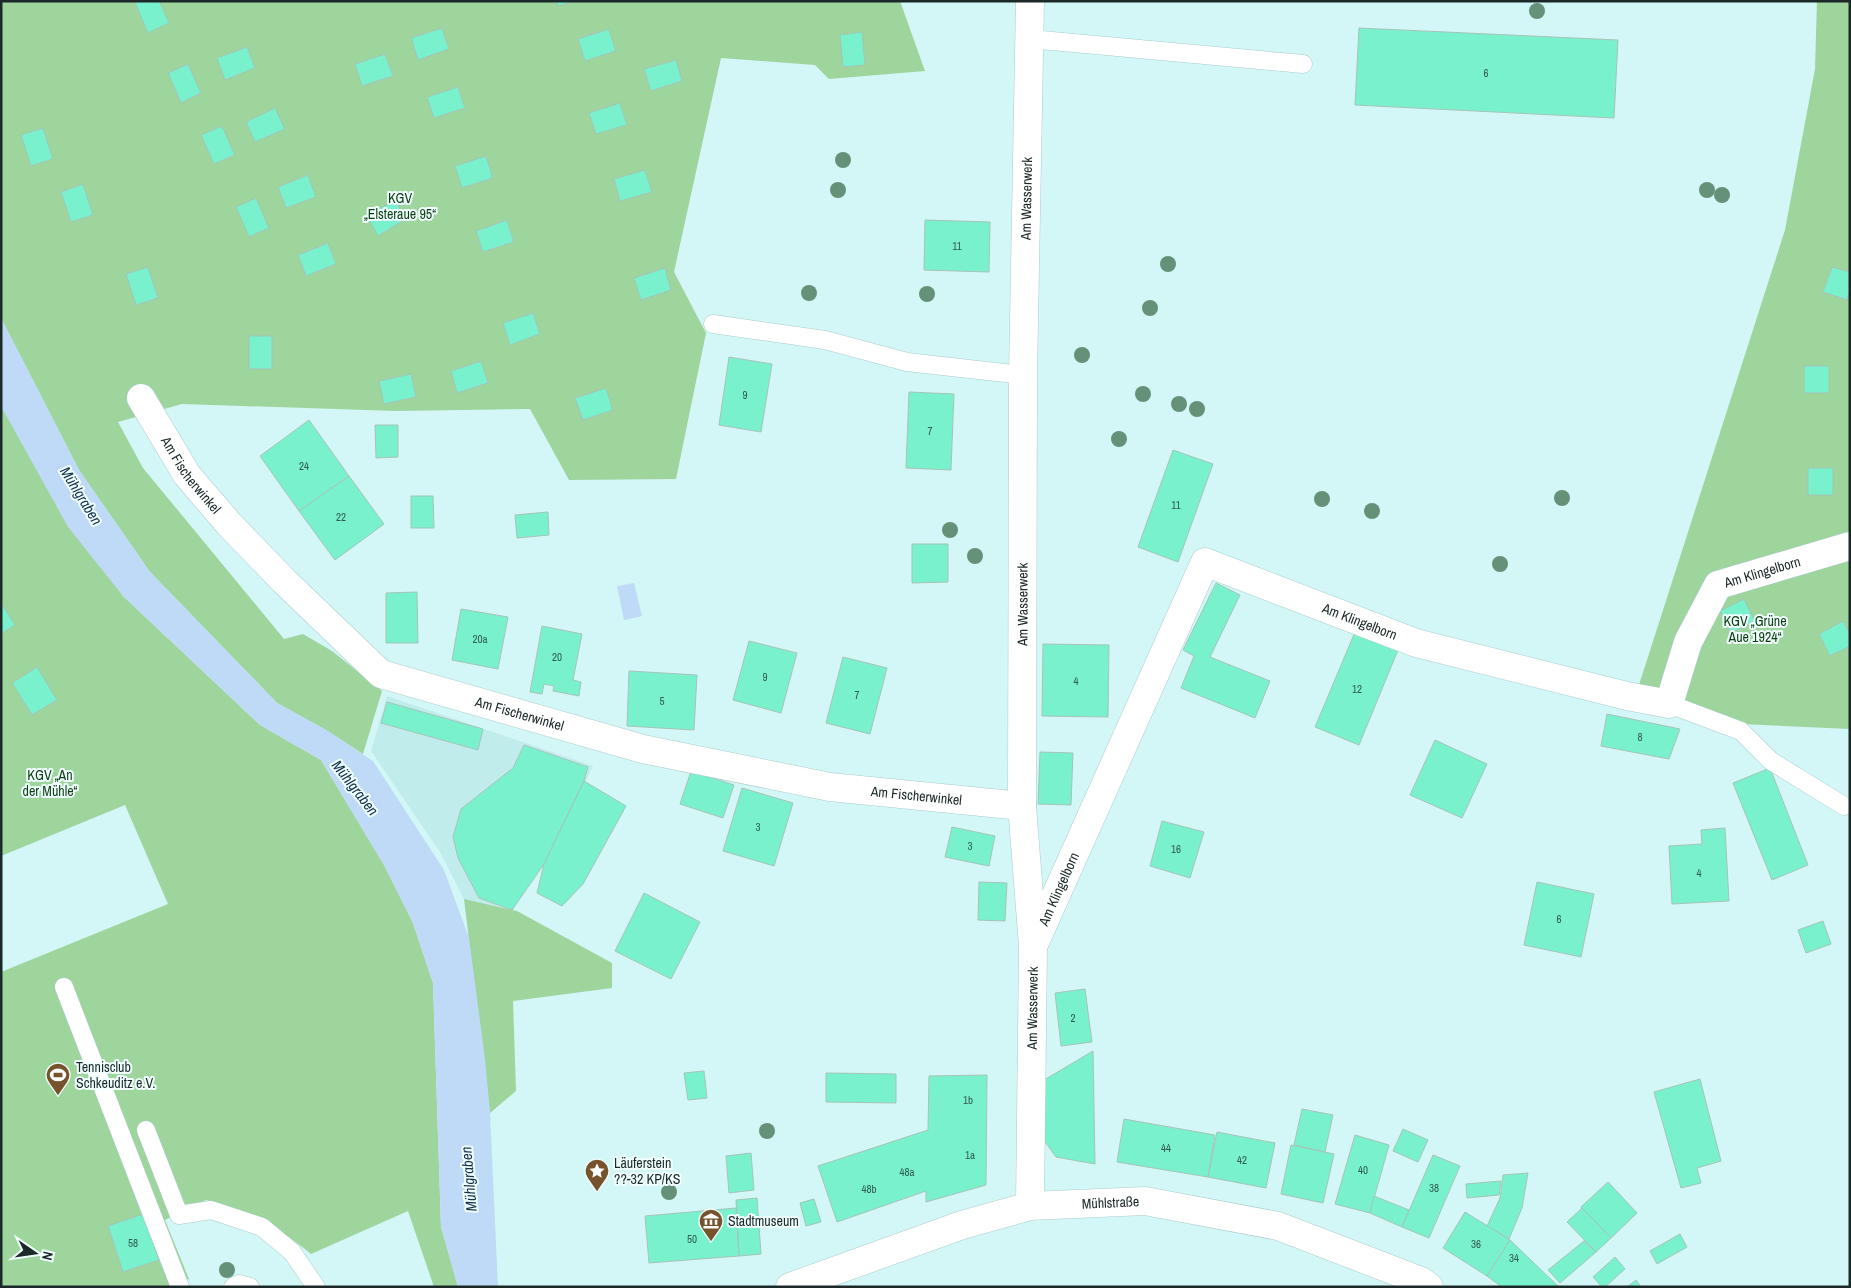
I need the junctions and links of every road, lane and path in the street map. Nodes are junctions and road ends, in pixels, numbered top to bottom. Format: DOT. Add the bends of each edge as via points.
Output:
graph roads {
  1 [pos="1030,1"];
  2 [pos="1030,39"];
  3 [pos="1303,64"];
  4 [pos="713,324"];
  5 [pos="1023,375"];
  6 [pos="141,398"];
  7 [pos="1850,546"];
  8 [pos="1669,704"];
  9 [pos="1022,806"];
  10 [pos="1844,806"];
  11 [pos="1033,946"];
  12 [pos="64,987"];
  13 [pos="146,1130"];
  14 [pos="1030,1206"];
  15 [pos="180,1287"];
  16 [pos="233,1287"];
  17 [pos="250,1287"];
  18 [pos="316,1287"];
  19 [pos="790,1287"];
  20 [pos="1429,1287"];
  1 -- 2 [label="street, Am Wasserwerk"];
  2 -- 3 [label="lane"];
  2 -- 5 [label="street, Am Wasserwerk"];
  4 -- 5 [label="lane" via="825,340 907,362"];
  5 -- 9 [label="street, Am Wasserwerk"];
  6 -- 9 [label="street, Am Fischerwinkel" via="188,476 229,524 381,674 643,749 830,787"];
  7 -- 8 [label="street, Am Klingelborn" via="1718,585 1688,642"];
  8 -- 10 [label="lane" via="1741,730 1771,761"];
  8 -- 11 [label="street, Am Klingelborn" via="1416,643 1205,562"];
  9 -- 11 [label="street, Am Wasserwerk"];
  11 -- 14 [label="street, Am Wasserwerk"];
  12 -- 15 [label="lane"];
  13 -- 18 [label="lane" via="179,1215 211,1210 262,1227 292,1252"];
  14 -- 19 [label="street, Mühlstraße" via="962,1225"];
  14 -- 20 [label="street, Mühlstraße" via="1145,1201 1278,1226 1421,1281"];
  16 -- 17 [label="lane" via="239,1284"];
}
